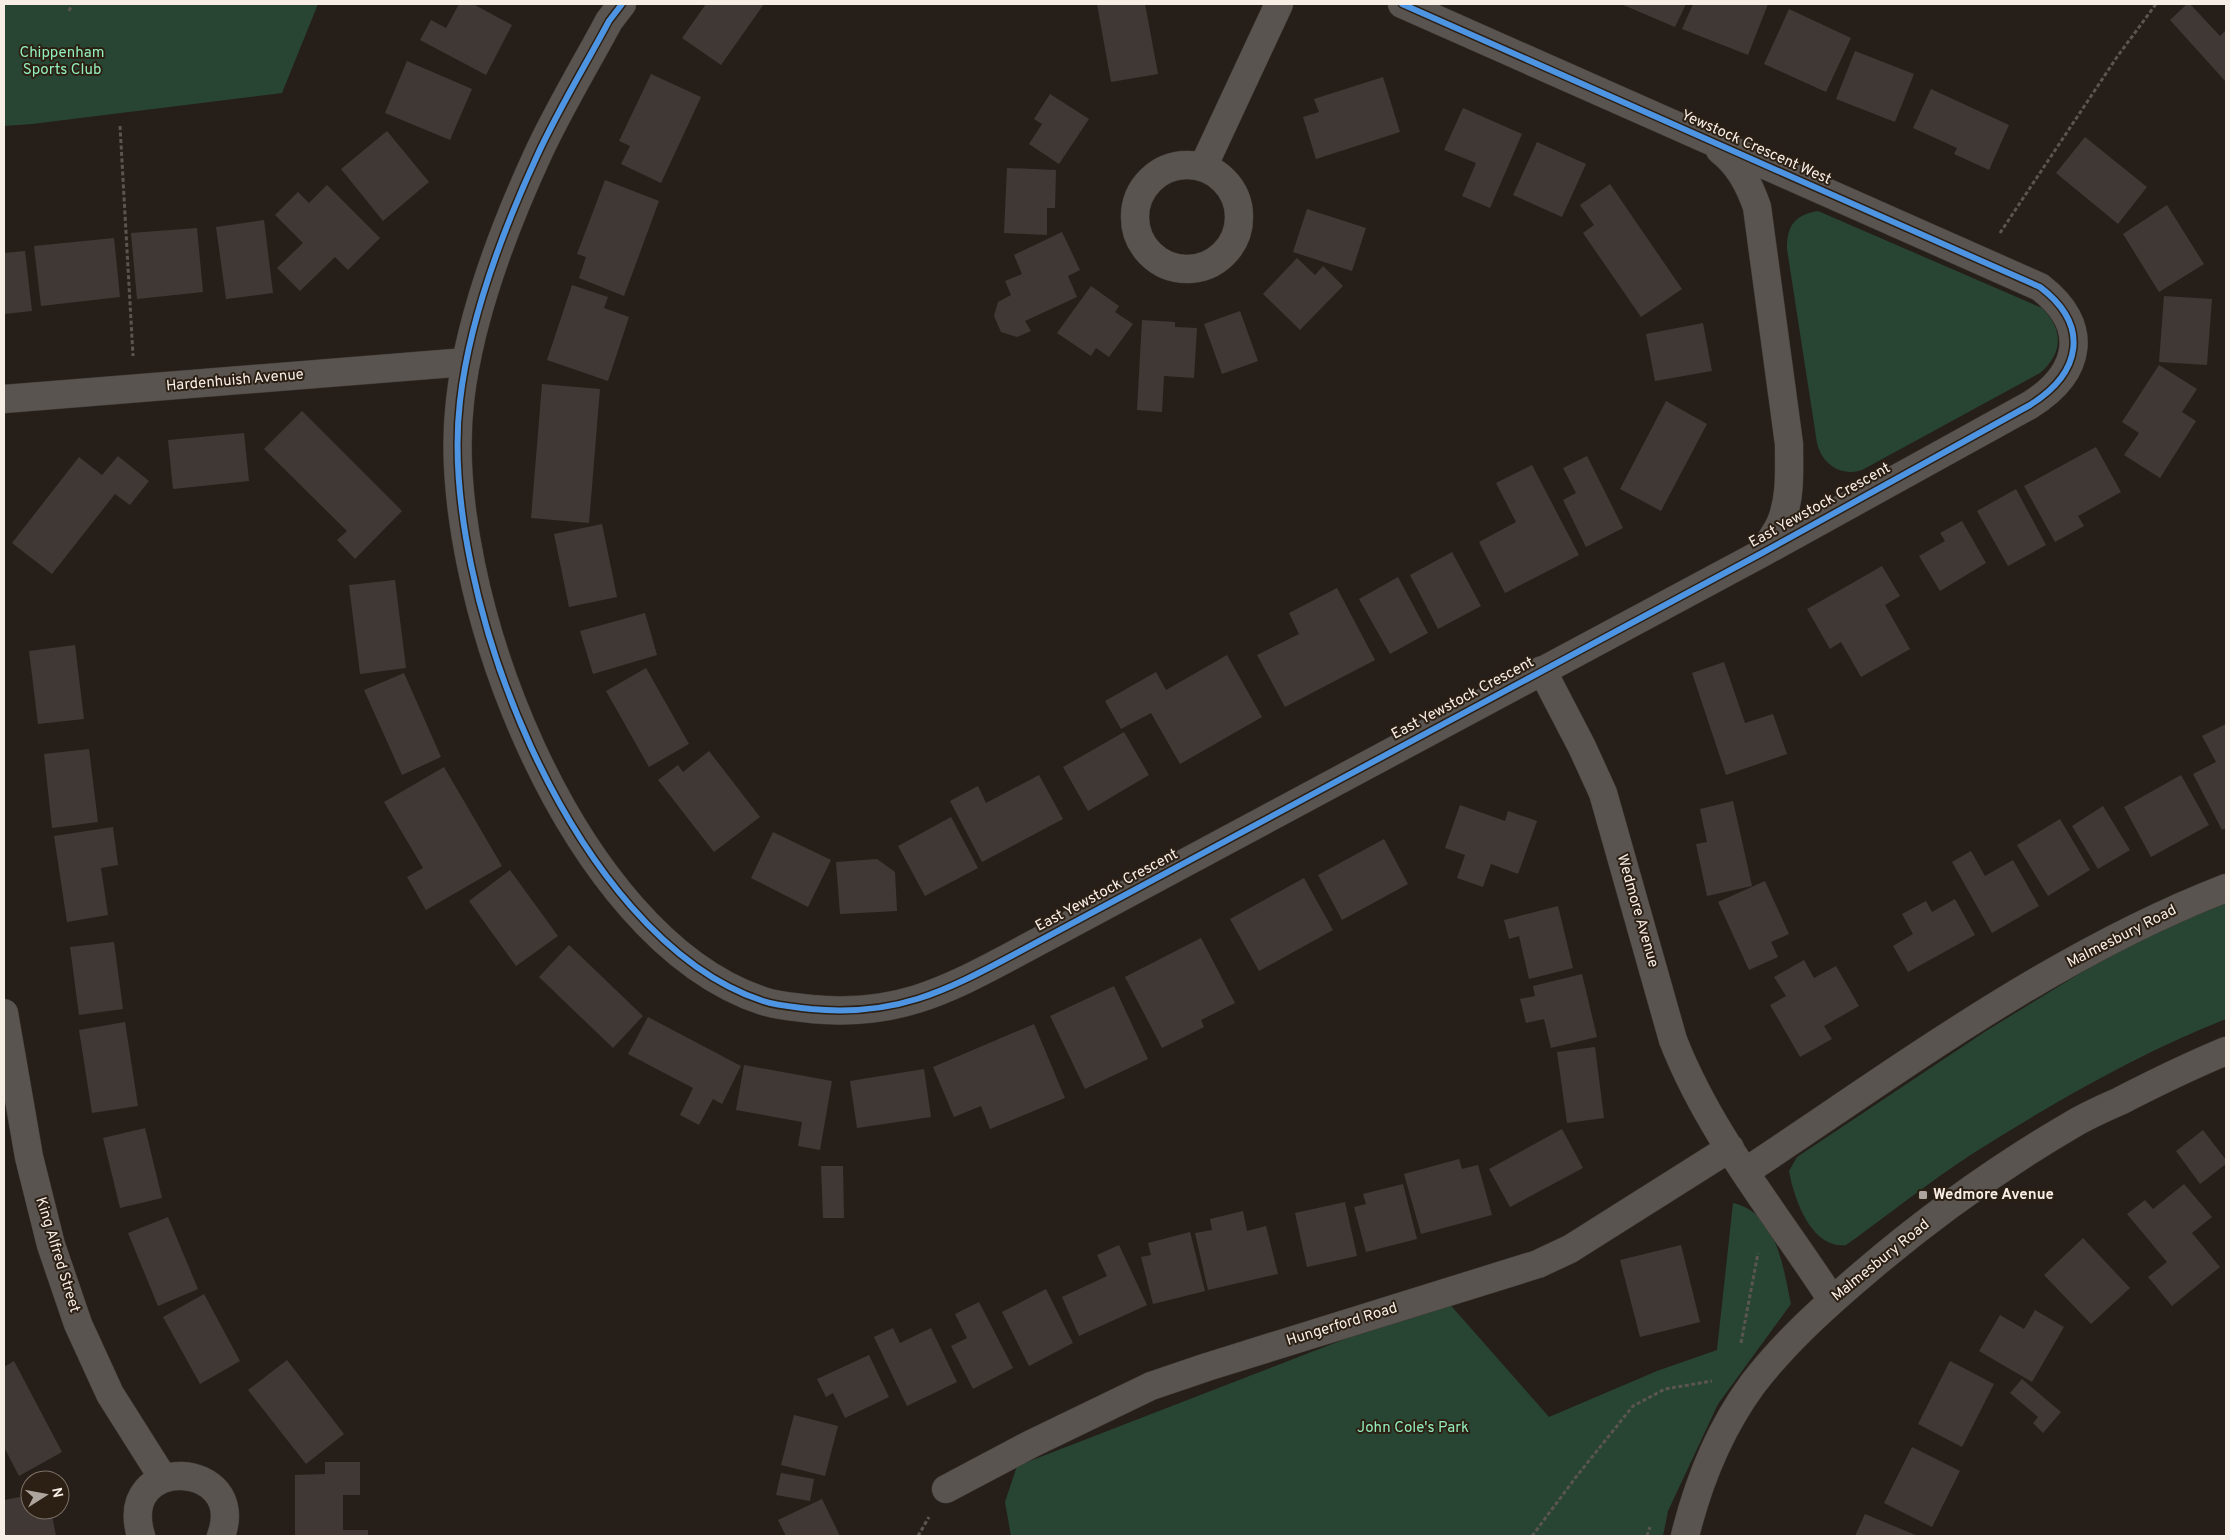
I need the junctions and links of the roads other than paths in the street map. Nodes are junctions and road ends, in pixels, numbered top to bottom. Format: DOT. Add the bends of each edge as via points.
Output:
graph roads {
  1 [pos="622,4"];
  2 [pos="1279,4"];
  3 [pos="1402,4"];
  4 [pos="1712,142"];
  5 [pos="1203,167"];
  6 [pos="2073,341"];
  7 [pos="466,362"];
  8 [pos="4,399"];
  9 [pos="1762,553"];
  10 [pos="1542,670"];
  11 [pos="2226,888"];
  12 [pos="4,1013"];
  13 [pos="2226,1051"];
  14 [pos="1730,1148"];
  15 [pos="1745,1172"];
  16 [pos="1832,1300"];
  17 [pos="163,1478"];
  18 [pos="946,1488"];
  19 [pos="141,1536"];
  20 [pos="221,1536"];
  21 [pos="1685,1536"];
  1 -- 7 [label="street" via="609,21 538,155 500,247 476,319"];
  2 -- 5 [label="street"];
  3 -- 4 [label="street, Yewstock Crescent West"];
  4 -- 6 [label="street, Yewstock Crescent West" via="2040,287 2054,297 2069,323"];
  4 -- 9 [label="street, East Yewstock Crescent" via="1738,167 1757,207 1788,435 1790,477 1787,499 1781,521"];
  6 -- 9 [label="street, East Yewstock Crescent" via="2068,369 2060,382 2046,394"];
  7 -- 8 [label="street, Hardenhuish Avenue"];
  7 -- 10 [label="street, East Yewstock Crescent" via="459,403 457,450 466,538 495,658 546,780 602,871 660,936 712,978 766,1002 852,1012 885,1008 935,994 1016,954"];
  9 -- 10 [label="street, East Yewstock Crescent"];
  10 -- 14 [label="street, Wedmore Avenue" via="1603,793 1682,1064"];
  11 -- 15 [label="street, Malmesbury Road" via="2182,906 2074,960 1986,1012"];
  12 -- 17 [label="street, King Alfred Street" via="28,1157 51,1245 78,1324 110,1394"];
  13 -- 16 [label="street, Malmesbury Road" via="2073,1124 1959,1198"];
  14 -- 15 [label="street, Wedmore Avenue"];
  14 -- 18 [label="street, Hungerford Road" via="1570,1249 1538,1264 1150,1386"];
  15 -- 16 [label="street, Wedmore Avenue"];
  16 -- 21 [label="street, Malmesbury Road" via="1783,1349 1752,1386 1724,1429 1707,1468"];
  17 -- 19 [label="street" via="147,1492 138,1510 137,1524"];
  17 -- 20 [label="street" via="190,1476 203,1480 214,1489 225,1514"];
}
